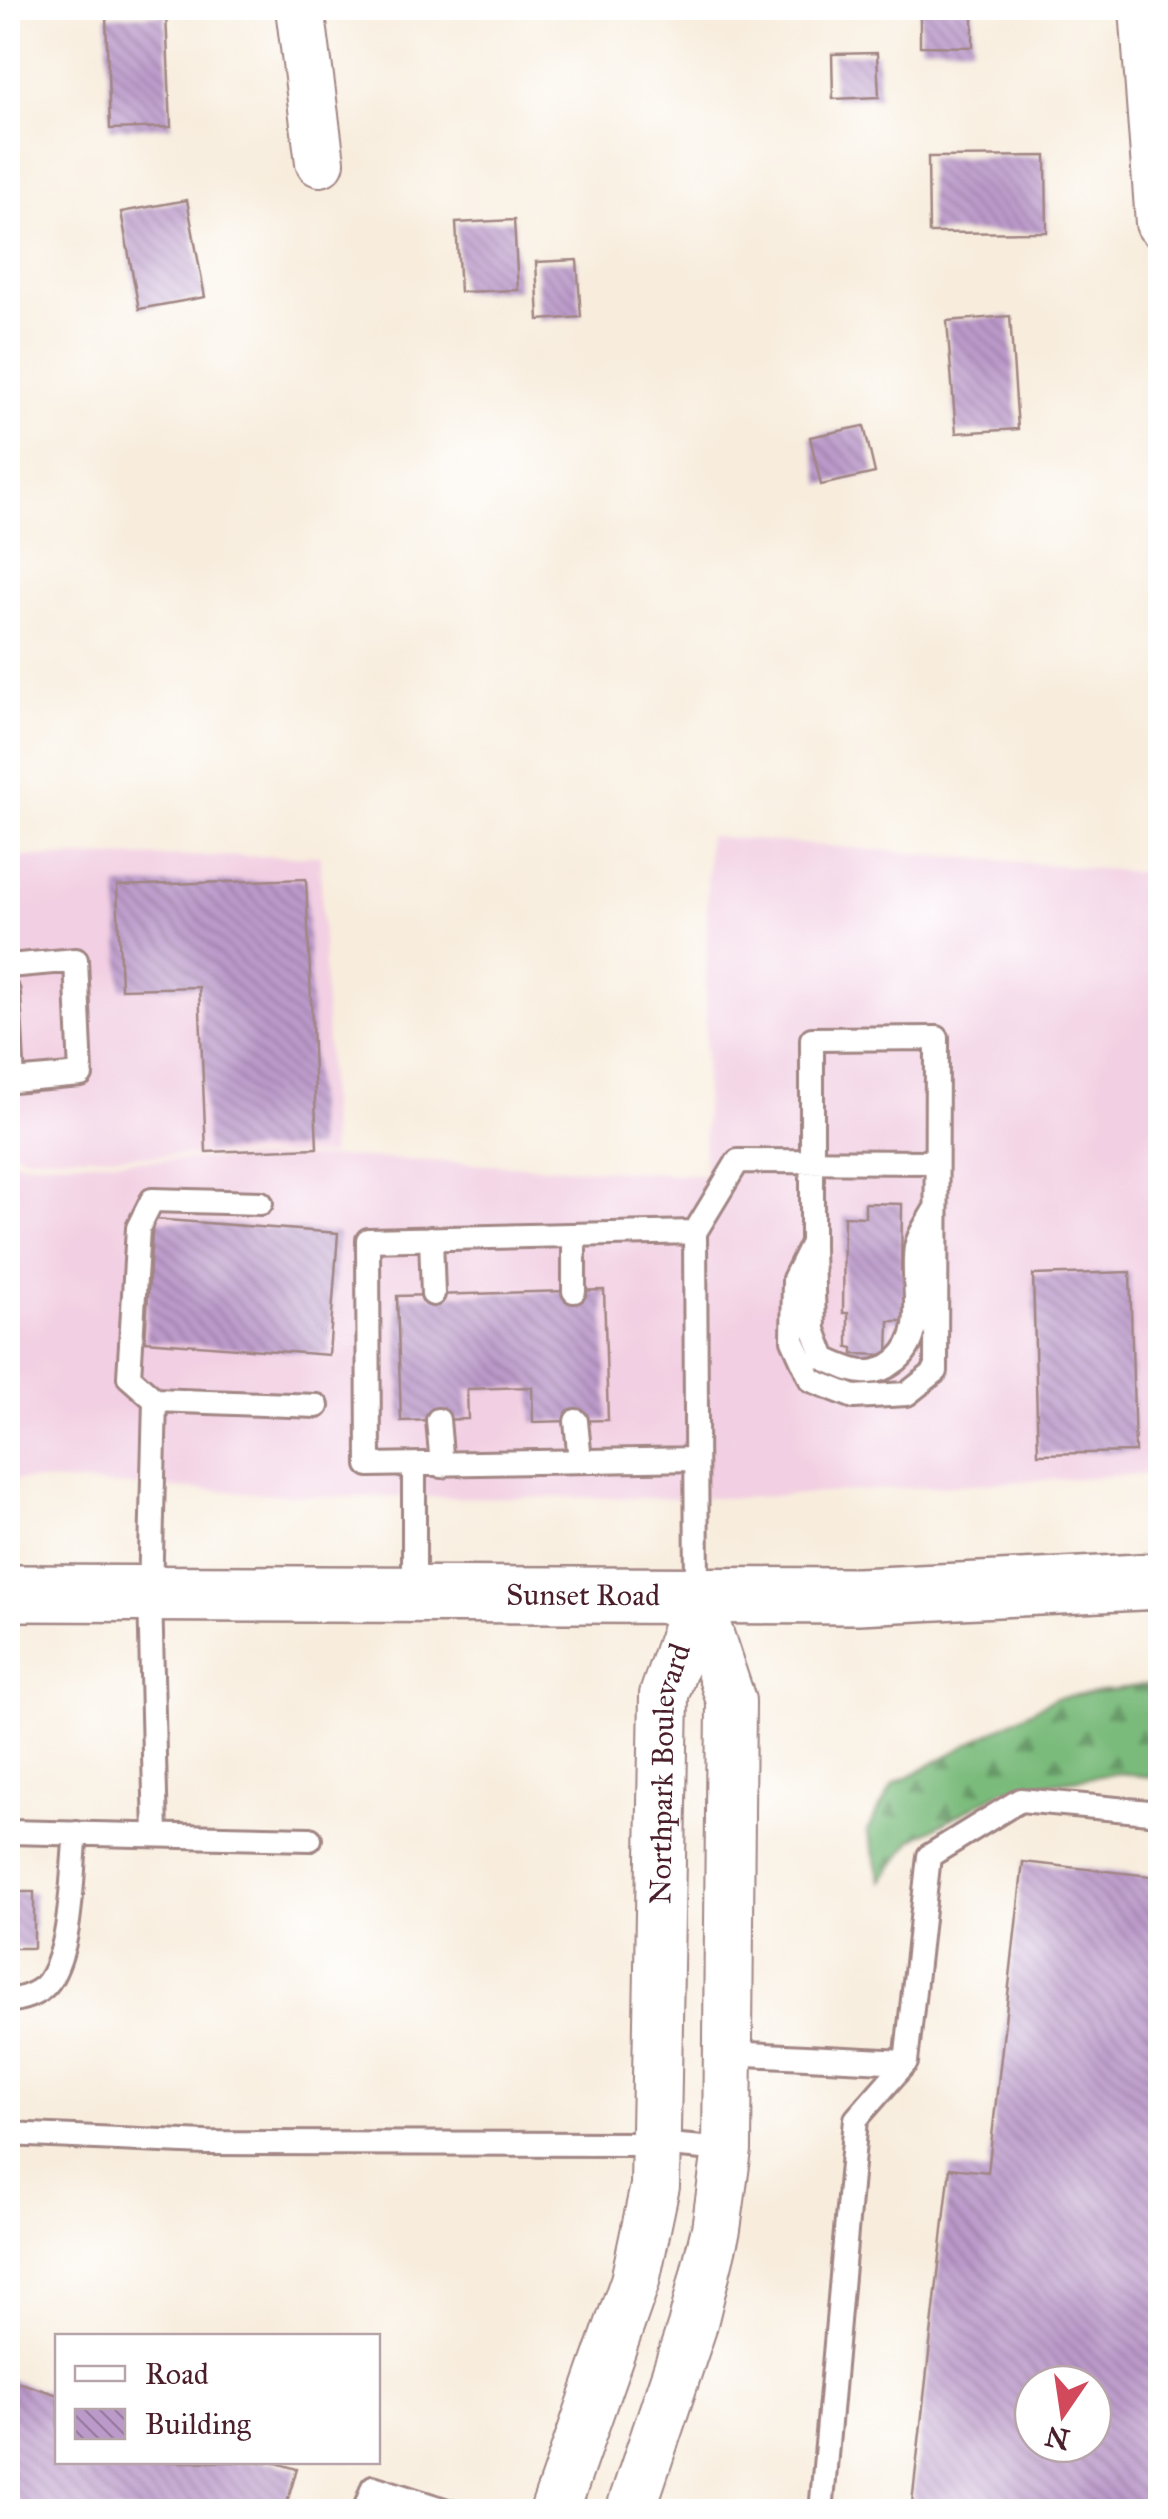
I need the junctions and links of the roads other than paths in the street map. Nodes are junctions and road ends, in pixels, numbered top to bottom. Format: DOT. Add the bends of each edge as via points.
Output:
graph roads {
  1 [pos="300,8"];
  2 [pos="1144,8"];
  3 [pos="320,162"];
  4 [pos="1160,223"];
  5 [pos="8,966"];
  6 [pos="8,992"];
  7 [pos="812,1162"];
  8 [pos="936,1162"];
  9 [pos="261,1203"];
  10 [pos="935,1209"];
  11 [pos="695,1232"];
  12 [pos="574,1235"];
  13 [pos="431,1238"];
  14 [pos="812,1243"];
  15 [pos="574,1291"];
  16 [pos="433,1294"];
  17 [pos="154,1400"];
  18 [pos="318,1406"];
  19 [pos="438,1420"];
  20 [pos="576,1420"];
  21 [pos="696,1459"];
  22 [pos="580,1461"];
  23 [pos="414,1466"];
  24 [pos="442,1466"];
  25 [pos="1160,1581"];
  26 [pos="8,1593"];
  27 [pos="150,1594"];
  28 [pos="414,1596"];
  29 [pos="697,1598"];
  30 [pos="1160,1813"];
  31 [pos="8,1832"];
  32 [pos="76,1833"];
  33 [pos="156,1836"];
  34 [pos="310,1840"];
  35 [pos="8,2001"];
  36 [pos="728,2053"];
  37 [pos="906,2062"];
  38 [pos="8,2134"];
  39 [pos="656,2144"];
  40 [pos="727,2150"];
  41 [pos="364,2512"];
  42 [pos="451,2512"];
  43 [pos="554,2512"];
  44 [pos="630,2512"];
  45 [pos="821,2512"];
  1 -- 3 [label="street"];
  2 -- 4 [label="street"];
  5 -- 6 [label="lane" via="76,960 81,1075 13,1080"];
  7 -- 8 [label="lane"];
  7 -- 8 [label="lane" via="812,1038 936,1038"];
  7 -- 11 [label="lane" via="738,1161"];
  7 -- 14 [label="lane"];
  8 -- 10 [label="lane"];
  9 -- 17 [label="lane" via="152,1200 138,1228 129,1377"];
  10 -- 14 [label="lane" via="916,1244 915,1326 908,1350 884,1371 852,1372 825,1360 814,1330"];
  10 -- 14 [label="lane" via="936,1371 907,1394 854,1397 811,1380 793,1325 794,1279"];
  11 -- 12 [label="lane"];
  11 -- 21 [label="lane"];
  12 -- 13 [label="lane"];
  12 -- 15 [label="lane"];
  13 -- 16 [label="lane"];
  13 -- 23 [label="lane" via="368,1240 369,1465"];
  17 -- 18 [label="lane"];
  17 -- 27 [label="lane"];
  19 -- 24 [label="lane"];
  20 -- 22 [label="lane"];
  21 -- 22 [label="lane"];
  21 -- 29 [label="lane"];
  22 -- 24 [label="lane"];
  23 -- 24 [label="lane"];
  23 -- 28 [label="lane"];
  25 -- 29 [label="main road, Sunset Road"];
  26 -- 27 [label="main road, Sunset Road"];
  27 -- 28 [label="main road, Sunset Road"];
  27 -- 33 [label="lane"];
  28 -- 29 [label="main road, Sunset Road"];
  29 -- 36 [label="street, Northpark Boulevard" via="731,1701"];
  29 -- 39 [label="street, Northpark Boulevard" via="664,1696"];
  30 -- 37 [label="lane" via="1020,1800 929,1856"];
  31 -- 32 [label="lane"];
  32 -- 33 [label="lane"];
  32 -- 35 [label="lane" via="59,1960 48,1984"];
  33 -- 34 [label="lane"];
  36 -- 37 [label="lane"];
  36 -- 40 [label="street, Northpark Boulevard"];
  37 -- 45 [label="lane" via="856,2119"];
  38 -- 39 [label="lane" via="206,2143"];
  39 -- 40 [label="lane"];
  39 -- 43 [label="street, Northpark Boulevard" via="655,2186 635,2281"];
  40 -- 44 [label="street, Northpark Boulevard" via="692,2327"];
  41 -- 42 [label="lane" via="373,2486"];
}
